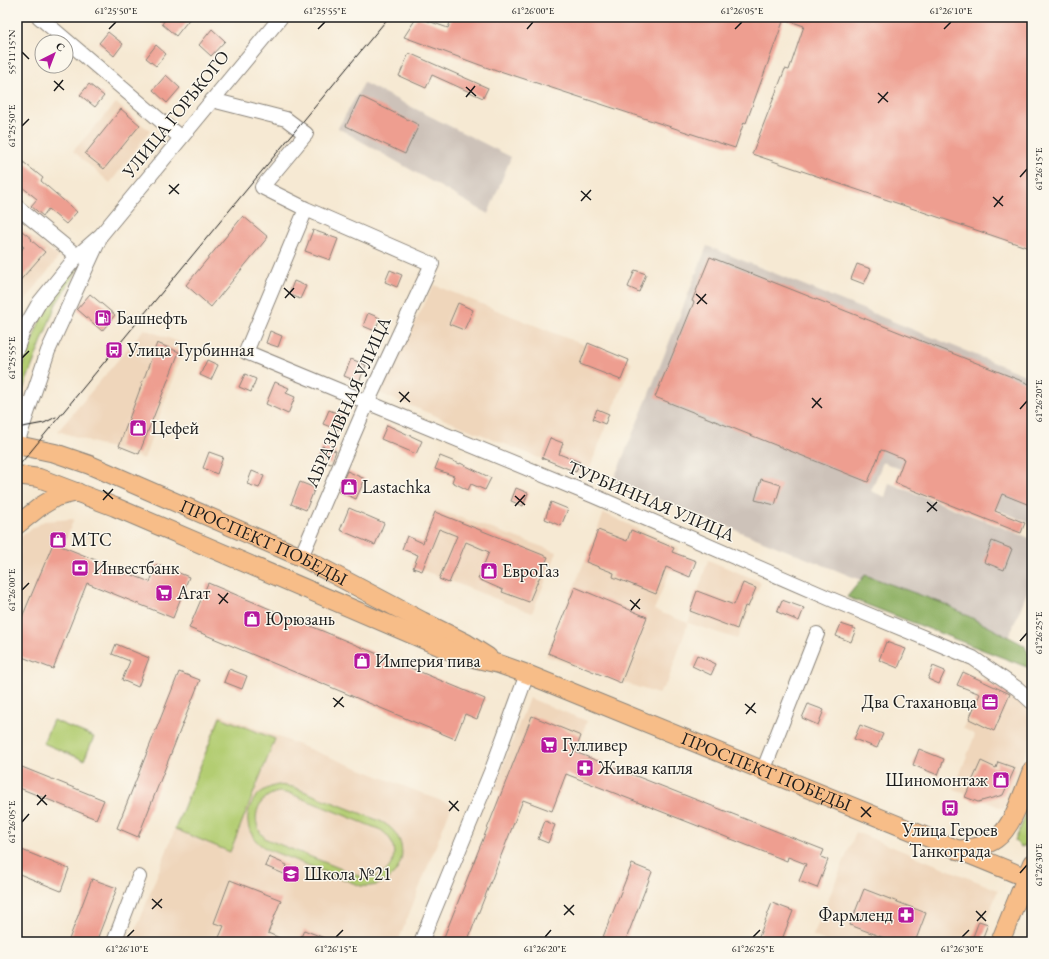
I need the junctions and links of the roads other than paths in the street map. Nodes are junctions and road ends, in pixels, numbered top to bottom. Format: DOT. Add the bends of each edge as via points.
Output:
graph roads {
  1 [pos="39,17"];
  2 [pos="281,17"];
  3 [pos="212,100"];
  4 [pos="181,138"];
  5 [pos="17,207"];
  6 [pos="306,209"];
  7 [pos="101,235"];
  8 [pos="77,256"];
  9 [pos="17,348"];
  10 [pos="367,402"];
  11 [pos="17,444"];
  12 [pos="17,475"];
  13 [pos="78,492"];
  14 [pos="17,525"];
  15 [pos="301,557"];
  16 [pos="817,634"];
  17 [pos="499,664"];
  18 [pos="527,674"];
  19 [pos="1032,702"];
  20 [pos="1032,770"];
  21 [pos="763,771"];
  22 [pos="957,850"];
  23 [pos="1030,874"];
  24 [pos="139,877"];
  25 [pos="114,942"];
  26 [pos="421,942"];
  27 [pos="1000,942"];
  1 -- 4 [label="street"];
  2 -- 3 [label="street, УЛИЦА ГОРЬКОГО"];
  3 -- 4 [label="street, УЛИЦА ГОРЬКОГО"];
  3 -- 6 [label="street" via="286,119 306,134 262,187"];
  4 -- 7 [label="street, УЛИЦА ГОРЬКОГО"];
  5 -- 8 [label="street"];
  6 -- 10 [label="street, ТУРБИННАЯ УЛИЦА" via="246,352"];
  6 -- 10 [label="street, АБРАЗИВНАЯ УЛИЦА" via="432,264"];
  7 -- 8 [label="street, УЛИЦА ГОРЬКОГО"];
  7 -- 11 [label="street, УЛИЦА ГОРЬКОГО" via="48,351"];
  8 -- 9 [label="street, УЛИЦА ГОРЬКОГО" via="39,304"];
  10 -- 15 [label="street, АБРАЗИВНАЯ УЛИЦА"];
  10 -- 19 [label="street, ТУРБИННАЯ УЛИЦА" via="973,658 1018,689"];
  11 -- 15 [label="main road, ПРОСПЕКТ ПОБЕДЫ" via="90,465"];
  12 -- 13 [label="main road, ПРОСПЕКТ ПОБЕДЫ" via="39,478"];
  13 -- 14 [label="main road" via="56,497"];
  13 -- 17 [label="main road, ПРОСПЕКТ ПОБЕДЫ" via="460,655"];
  15 -- 17 [label="main road, ПРОСПЕКТ ПОБЕДЫ" via="466,643"];
  16 -- 21 [label="street"];
  17 -- 18 [label="main road, ПРОСПЕКТ ПОБЕДЫ"];
  18 -- 21 [label="main road, ПРОСПЕКТ ПОБЕДЫ"];
  18 -- 26 [label="street" via="493,767"];
  20 -- 22 [label="main road" via="1010,823 997,839 981,846"];
  21 -- 22 [label="main road, ПРОСПЕКТ ПОБЕДЫ"];
  22 -- 23 [label="main road, ПРОСПЕКТ ПОБЕДЫ"];
  23 -- 27 [label="main road"];
  24 -- 25 [label="street"];
}
